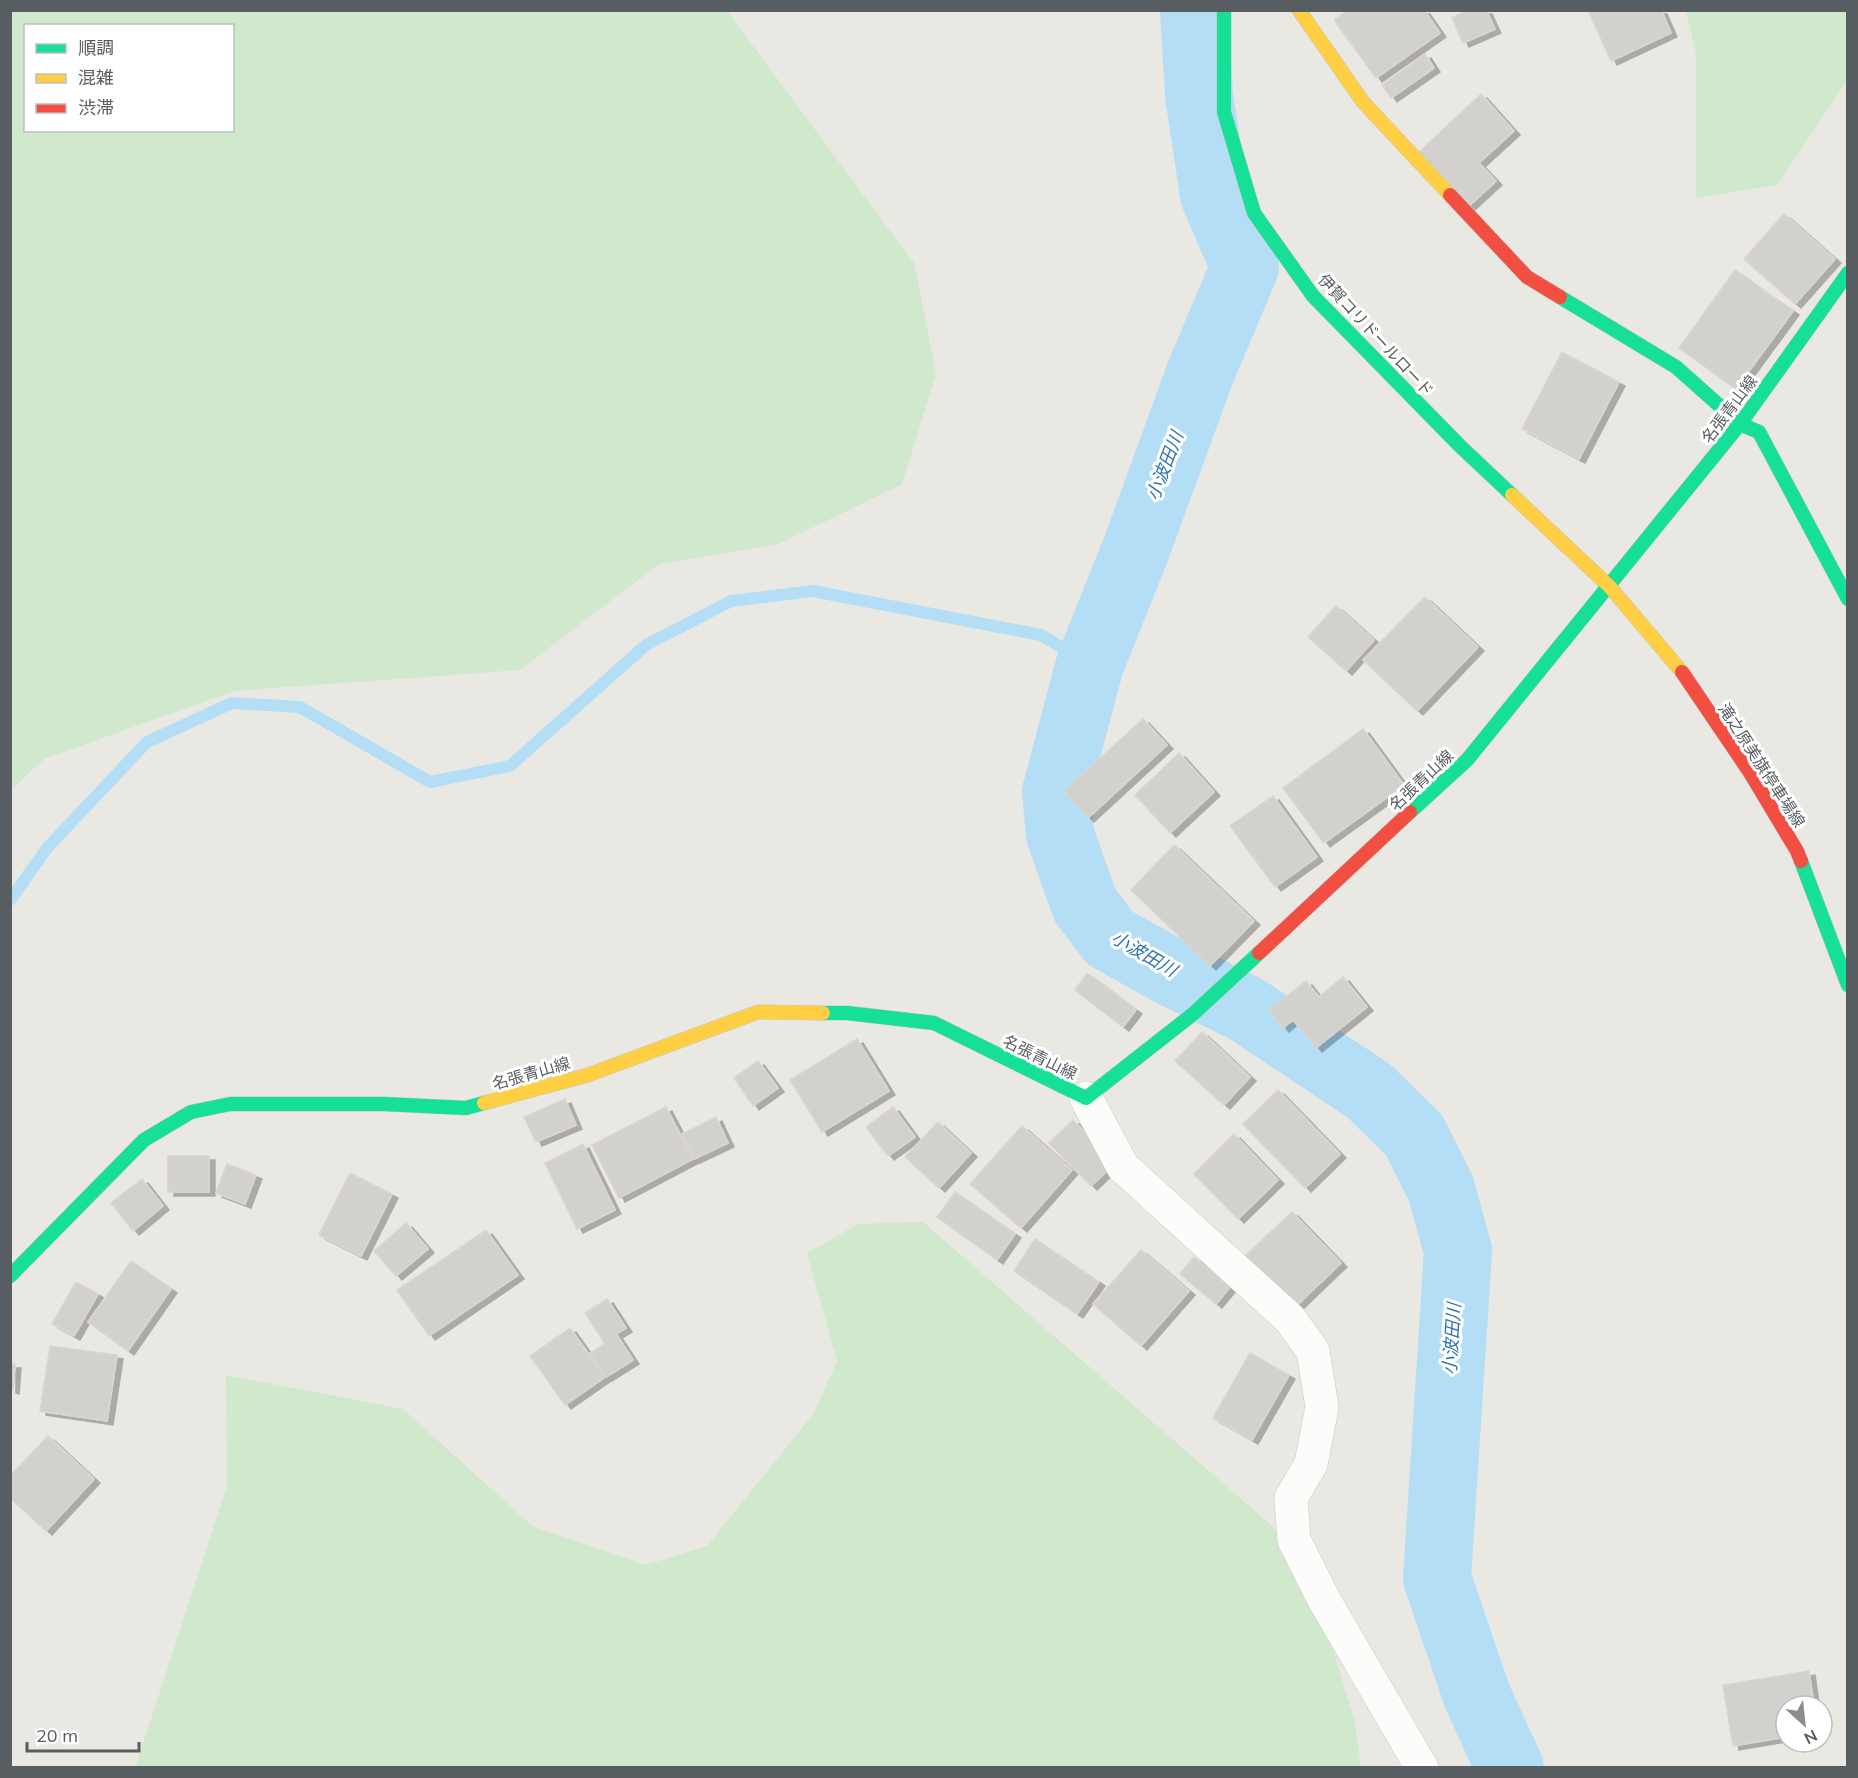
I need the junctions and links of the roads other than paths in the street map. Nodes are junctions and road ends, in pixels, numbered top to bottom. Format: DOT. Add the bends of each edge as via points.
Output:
graph roads {
  1 [pos="1224,10"];
  2 [pos="1299,10"];
  3 [pos="1848,273"];
  4 [pos="1740,424"];
  5 [pos="1610,587"];
  6 [pos="1848,598"];
  7 [pos="1848,985"];
  8 [pos="1086,1098"];
  9 [pos="10,1276"];
  10 [pos="1422,1767"];
  1 -- 5 [label="main road, 伊賀コリドールロード" via="1224,112 1254,213 1313,296 1460,446"];
  2 -- 4 [label="main road" via="1363,102 1527,277 1676,368"];
  3 -- 4 [label="main road, 名張青山線"];
  4 -- 5 [label="main road, 名張青山線"];
  4 -- 6 [label="main road" via="1759,432"];
  5 -- 7 [label="main road, 滝之原美旗停車場線" via="1677,666 1749,771 1797,851"];
  5 -- 8 [label="main road, 名張青山線" via="1467,760 1193,1014"];
  8 -- 9 [label="main road, 名張青山線" via="934,1023 847,1013 758,1012 588,1074 466,1108 230,1104 190,1112 144,1140"];
  8 -- 10 [label="street" via="1123,1167 1290,1319 1313,1351 1322,1407 1311,1464 1291,1498 1294,1540 1323,1598"];
}
